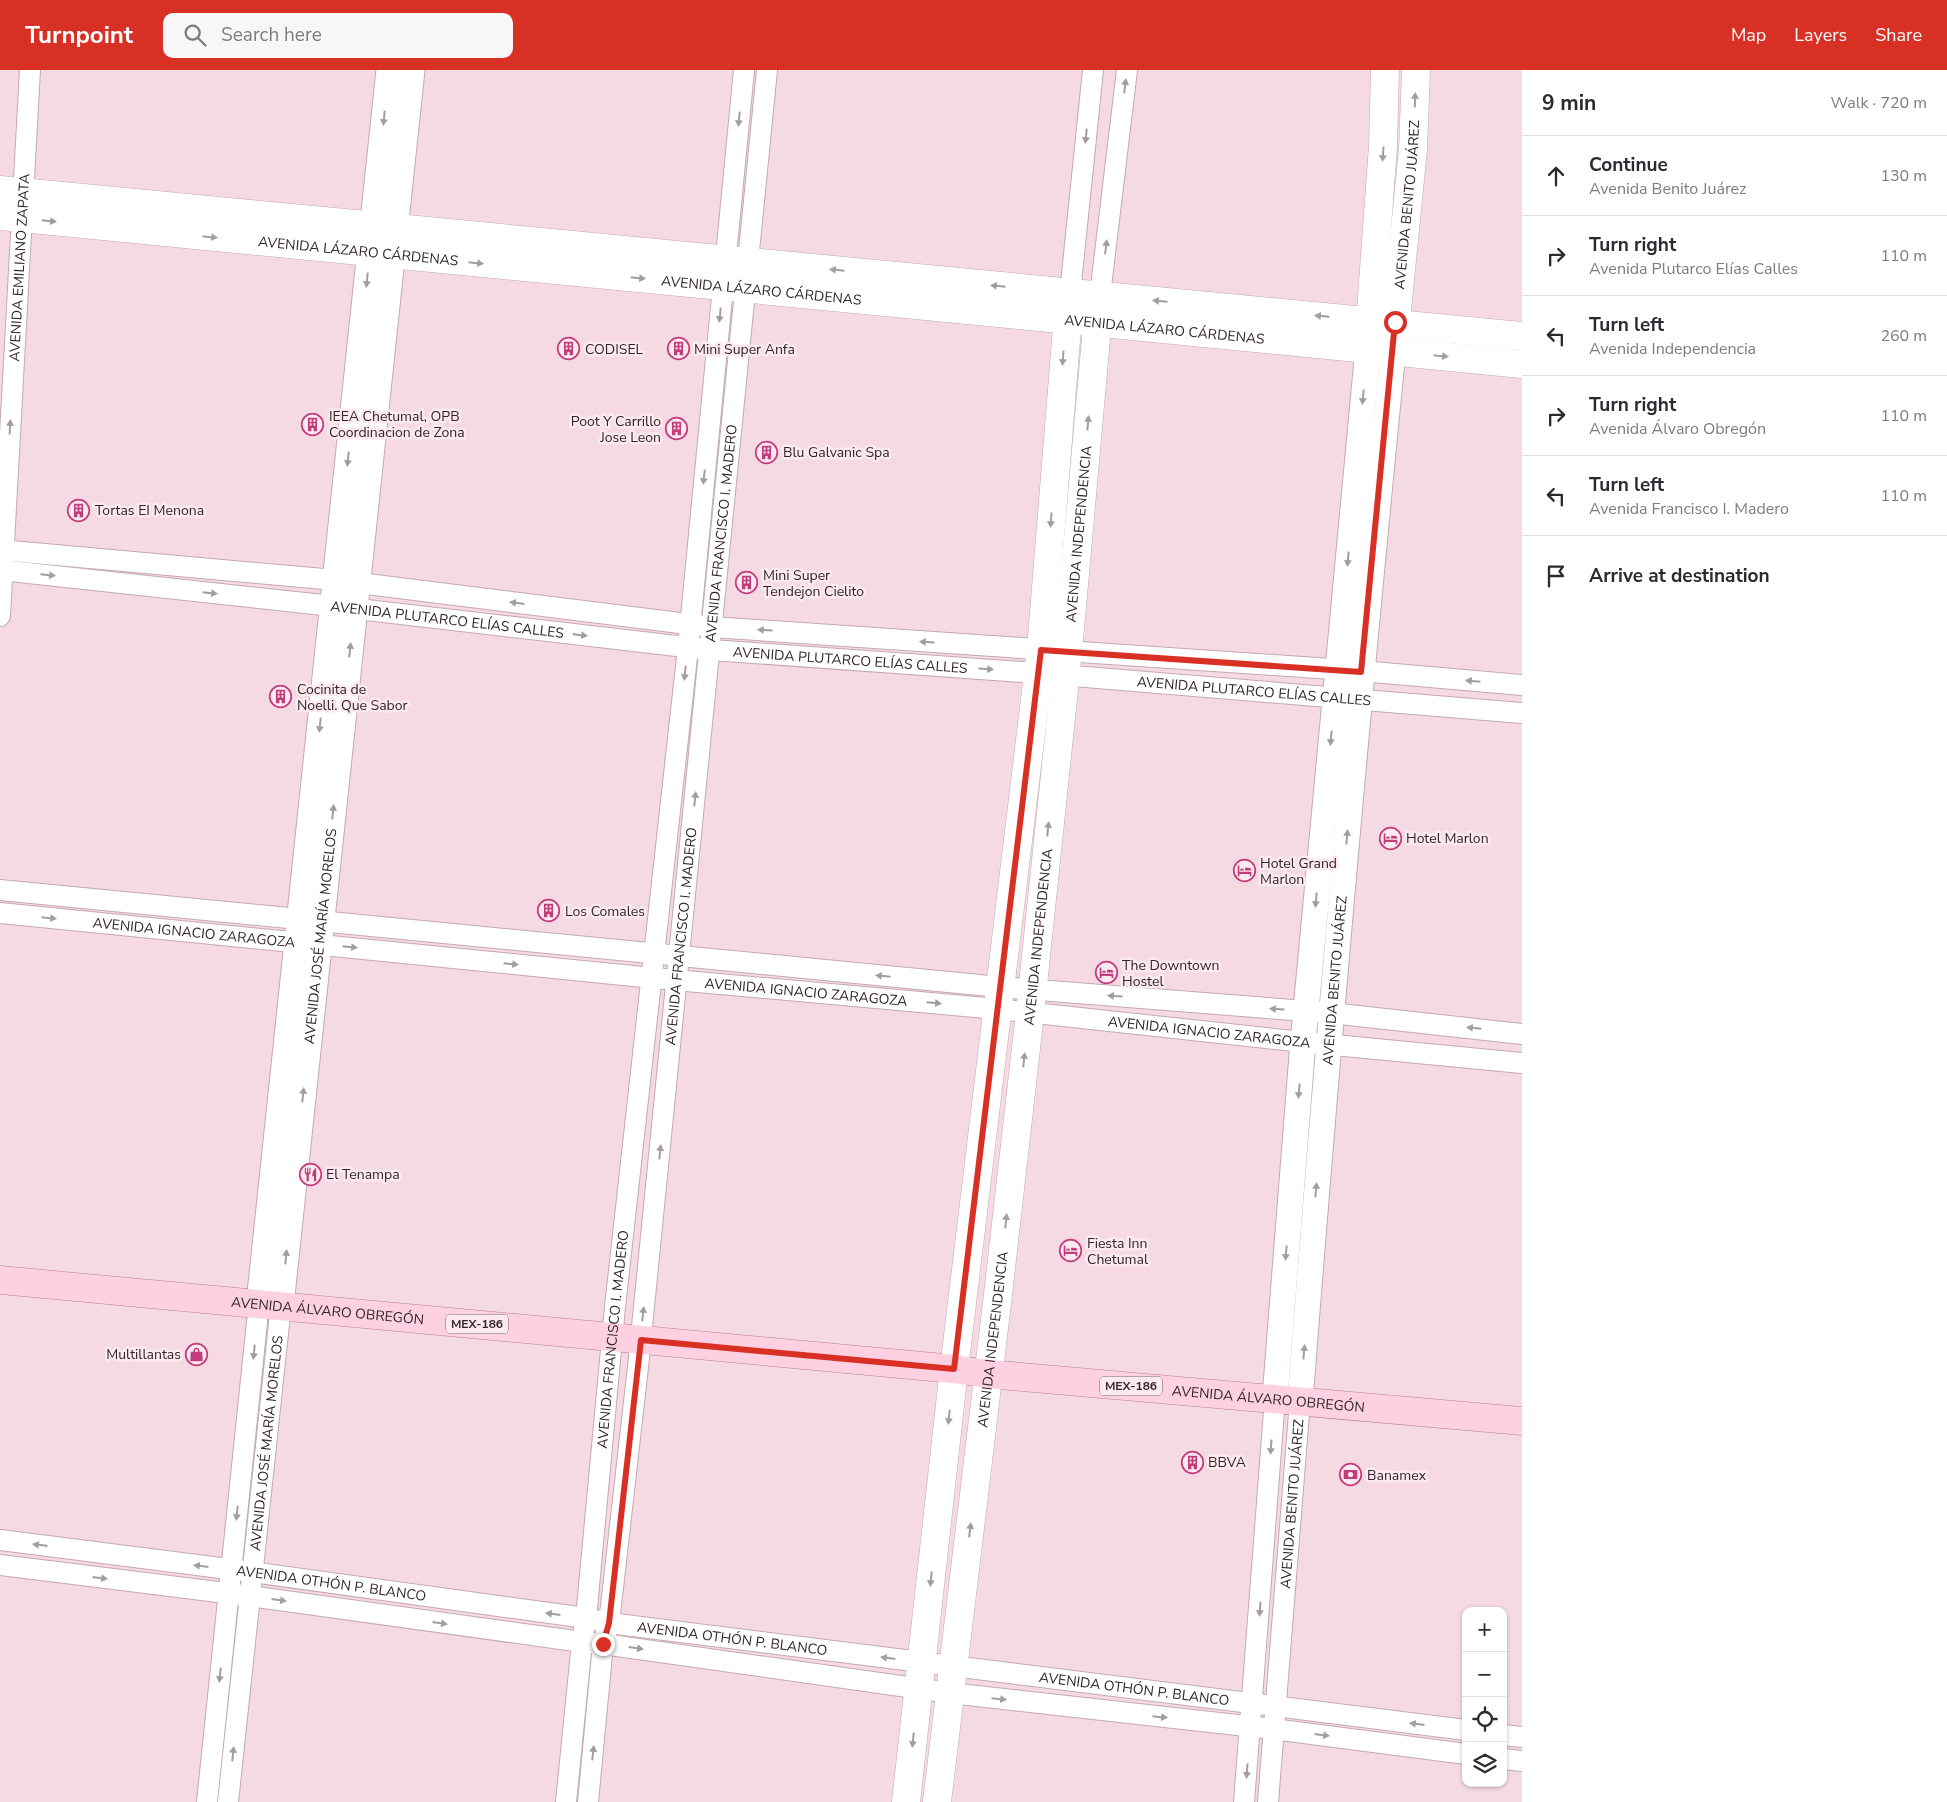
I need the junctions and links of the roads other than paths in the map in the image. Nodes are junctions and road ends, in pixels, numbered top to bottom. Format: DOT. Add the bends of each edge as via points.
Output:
graph roads {
  1 [pos="30,70"];
  2 [pos="389,70"];
  3 [pos="412,70"];
  4 [pos="744,70"];
  5 [pos="767,70"];
  6 [pos="1092,70"];
  7 [pos="1127,70"];
  8 [pos="1385,70"];
  9 [pos="1416,70"];
  10 [pos="1380,182"];
  11 [pos="1410,185"];
  12 [pos="11,204"];
  13 [pos="384,227"];
  14 [pos="381,253"];
  15 [pos="737,260"];
  16 [pos="734,288"];
  17 [pos="1070,293"];
  18 [pos="1100,295"];
  19 [pos="1066,320"];
  20 [pos="1383,321"];
  21 [pos="1096,323"];
  22 [pos="1522,336"];
  23 [pos="1380,350"];
  24 [pos="1522,364"];
  25 [pos="1,560"];
  26 [pos="346,582"];
  27 [pos="344,608"];
  28 [pos="0,616"];
  29 [pos="689,624"];
  30 [pos="712,627"];
  31 [pos="688,648"];
  32 [pos="710,650"];
  33 [pos="1039,661"];
  34 [pos="1066,663"];
  35 [pos="1349,671"];
  36 [pos="1522,685"];
  37 [pos="1347,698"];
  38 [pos="1522,713"];
  39 [pos="0,890"];
  40 [pos="0,913"];
  41 [pos="309,931"];
  42 [pos="654,952"];
  43 [pos="679,956"];
  44 [pos="653,978"];
  45 [pos="677,980"];
  46 [pos="999,998"];
  47 [pos="1030,1001"];
  48 [pos="1306,1011"];
  49 [pos="1331,1013"];
  50 [pos="1522,1034"];
  51 [pos="1303,1042"];
  52 [pos="1328,1044"];
  53 [pos="1522,1063"];
  54 [pos="984,1123"];
  55 [pos="1017,1124"];
  56 [pos="0,1280"];
  57 [pos="963,1298"];
  58 [pos="997,1302"];
  59 [pos="270,1304"];
  60 [pos="614,1337"];
  61 [pos="641,1340"];
  62 [pos="954,1369"];
  63 [pos="988,1374"];
  64 [pos="1287,1400"];
  65 [pos="1522,1421"];
  66 [pos="0,1540"];
  67 [pos="0,1565"];
  68 [pos="232,1570"];
  69 [pos="252,1572"];
  70 [pos="229,1594"];
  71 [pos="250,1596"];
  72 [pos="586,1618"];
  73 [pos="609,1623"];
  74 [pos="582,1642"];
  75 [pos="603,1644"];
  76 [pos="954,1666"];
  77 [pos="920,1675"];
  78 [pos="950,1694"];
  79 [pos="1253,1703"];
  80 [pos="1276,1706"];
  81 [pos="1250,1727"];
  82 [pos="1273,1729"];
  83 [pos="1462,1729"];
  84 [pos="1507,1735"];
  85 [pos="1522,1737"];
  86 [pos="1462,1753"];
  87 [pos="1507,1759"];
  88 [pos="1522,1761"];
  89 [pos="207,1802"];
  90 [pos="228,1802"];
  91 [pos="566,1802"];
  92 [pos="588,1802"];
  93 [pos="906,1802"];
  94 [pos="937,1802"];
  95 [pos="1244,1802"];
  96 [pos="1268,1802"];
  1 -- 12 [label="street, AVENIDA EMILIANO ZAPATA"];
  2 -- 13 [label="street, AVENIDA JOSÉ MARÍA MORELOS, one-way"];
  3 -- 13 [label="street, AVENIDA JOSÉ MARÍA MORELOS"];
  4 -- 15 [label="street, AVENIDA FRANCISCO I. MADERO, one-way"];
  5 -- 15 [label="street, AVENIDA FRANCISCO I. MADERO"];
  6 -- 17 [label="street, AVENIDA INDEPENDENCIA, one-way"];
  18 -- 7 [label="street, AVENIDA INDEPENDENCIA, one-way"];
  8 -- 10 [label="main road, AVENIDA BENITO JUÁREZ, one-way"];
  11 -- 9 [label="main road, AVENIDA BENITO JUÁREZ, one-way"];
  10 -- 11 [label="main road"];
  10 -- 20 [label="main road, AVENIDA BENITO JUÁREZ"];
  11 -- 20 [label="main road, AVENIDA BENITO JUÁREZ"];
  12 -- 13 [label="main road, AVENIDA LÁZARO CÁRDENAS"];
  12 -- 14 [label="main road, AVENIDA LÁZARO CÁRDENAS, one-way"];
  25 -- 12 [label="street, AVENIDA EMILIANO ZAPATA, one-way"];
  13 -- 14 [label="street, AVENIDA JOSÉ MARÍA MORELOS"];
  13 -- 15 [label="main road, AVENIDA LÁZARO CÁRDENAS"];
  14 -- 16 [label="main road, AVENIDA LÁZARO CÁRDENAS, one-way"];
  14 -- 26 [label="street, AVENIDA JOSÉ MARÍA MORELOS"];
  15 -- 16 [label="street, AVENIDA FRANCISCO I. MADERO"];
  17 -- 15 [label="main road, AVENIDA LÁZARO CÁRDENAS, one-way"];
  16 -- 19 [label="main road, AVENIDA LÁZARO CÁRDENAS"];
  16 -- 29 [label="street, AVENIDA FRANCISCO I. MADERO, one-way"];
  16 -- 30 [label="street, AVENIDA FRANCISCO I. MADERO"];
  17 -- 18 [label="main road, AVENIDA LÁZARO CÁRDENAS"];
  17 -- 19 [label="main road, AVENIDA INDEPENDENCIA"];
  20 -- 18 [label="main road, AVENIDA LÁZARO CÁRDENAS, one-way"];
  18 -- 21 [label="main road, AVENIDA INDEPENDENCIA"];
  19 -- 21 [label="main road, AVENIDA LÁZARO CÁRDENAS"];
  19 -- 33 [label="main road, AVENIDA INDEPENDENCIA, one-way"];
  20 -- 22 [label="main road, AVENIDA LÁZARO CÁRDENAS"];
  20 -- 23 [label="main road, AVENIDA BENITO JUÁREZ"];
  21 -- 23 [label="main road, AVENIDA LÁZARO CÁRDENAS"];
  34 -- 21 [label="main road, AVENIDA INDEPENDENCIA, one-way"];
  23 -- 24 [label="main road, AVENIDA LÁZARO CÁRDENAS, one-way"];
  23 -- 35 [label="street, AVENIDA BENITO JUÁREZ"];
  25 -- 26 [label="street, AVENIDA PLUTARCO ELÍAS CALLES"];
  25 -- 27 [label="street, AVENIDA PLUTARCO ELÍAS CALLES, one-way"];
  25 -- 28 [label="street, AVENIDA EMILIANO ZAPATA"];
  26 -- 27 [label="street, AVENIDA JOSÉ MARÍA MORELOS"];
  29 -- 26 [label="street, AVENIDA PLUTARCO ELÍAS CALLES, one-way"];
  27 -- 31 [label="street, AVENIDA PLUTARCO ELÍAS CALLES, one-way"];
  27 -- 41 [label="street, AVENIDA JOSÉ MARÍA MORELOS"];
  29 -- 30 [label="street, AVENIDA PLUTARCO ELÍAS CALLES"];
  29 -- 31 [label="street, AVENIDA FRANCISCO I. MADERO"];
  30 -- 32 [label="street, AVENIDA FRANCISCO I. MADERO"];
  33 -- 30 [label="street, AVENIDA PLUTARCO ELÍAS CALLES, one-way"];
  31 -- 32 [label="street, AVENIDA PLUTARCO ELÍAS CALLES"];
  31 -- 42 [label="street, AVENIDA FRANCISCO I. MADERO, one-way"];
  32 -- 33 [label="street, AVENIDA PLUTARCO ELÍAS CALLES, one-way"];
  43 -- 32 [label="street, AVENIDA FRANCISCO I. MADERO, one-way"];
  33 -- 34 [label="street, AVENIDA PLUTARCO ELÍAS CALLES"];
  33 -- 46 [label="main road, AVENIDA INDEPENDENCIA"];
  34 -- 35 [label="street, AVENIDA PLUTARCO ELÍAS CALLES"];
  34 -- 37 [label="street, AVENIDA PLUTARCO ELÍAS CALLES"];
  47 -- 34 [label="main road, AVENIDA INDEPENDENCIA, one-way"];
  36 -- 35 [label="street, AVENIDA PLUTARCO ELÍAS CALLES, one-way"];
  35 -- 37 [label="street, AVENIDA BENITO JUÁREZ"];
  37 -- 38 [label="street, AVENIDA PLUTARCO ELÍAS CALLES"];
  37 -- 48 [label="street, AVENIDA BENITO JUÁREZ, one-way"];
  49 -- 37 [label="street, AVENIDA BENITO JUÁREZ, one-way"];
  39 -- 41 [label="street, AVENIDA IGNACIO ZARAGOZA"];
  40 -- 41 [label="street, AVENIDA IGNACIO ZARAGOZA, one-way"];
  41 -- 42 [label="street, AVENIDA IGNACIO ZARAGOZA"];
  41 -- 44 [label="street, AVENIDA IGNACIO ZARAGOZA, one-way"];
  41 -- 59 [label="street, AVENIDA JOSÉ MARÍA MORELOS"];
  42 -- 43 [label="street, AVENIDA IGNACIO ZARAGOZA"];
  42 -- 44 [label="street, AVENIDA FRANCISCO I. MADERO"];
  43 -- 45 [label="street, AVENIDA FRANCISCO I. MADERO"];
  46 -- 43 [label="street, AVENIDA IGNACIO ZARAGOZA, one-way"];
  44 -- 45 [label="street, AVENIDA IGNACIO ZARAGOZA"];
  44 -- 60 [label="street, AVENIDA FRANCISCO I. MADERO"];
  45 -- 46 [label="street, AVENIDA IGNACIO ZARAGOZA, one-way"];
  61 -- 45 [label="street, AVENIDA FRANCISCO I. MADERO, one-way"];
  46 -- 47 [label="street, AVENIDA IGNACIO ZARAGOZA"];
  46 -- 54 [label="main road, AVENIDA INDEPENDENCIA"];
  48 -- 47 [label="street, AVENIDA IGNACIO ZARAGOZA, one-way"];
  47 -- 51 [label="street, AVENIDA IGNACIO ZARAGOZA"];
  55 -- 47 [label="main road, AVENIDA INDEPENDENCIA, one-way"];
  48 -- 49 [label="street, AVENIDA IGNACIO ZARAGOZA"];
  48 -- 51 [label="street, AVENIDA BENITO JUÁREZ"];
  50 -- 49 [label="street, AVENIDA IGNACIO ZARAGOZA, one-way"];
  49 -- 52 [label="street, AVENIDA BENITO JUÁREZ"];
  51 -- 52 [label="street, AVENIDA IGNACIO ZARAGOZA"];
  51 -- 64 [label="street, AVENIDA BENITO JUÁREZ, one-way"];
  52 -- 53 [label="street, AVENIDA IGNACIO ZARAGOZA"];
  64 -- 52 [label="street, AVENIDA BENITO JUÁREZ, one-way"];
  54 -- 55 [label="main road"];
  54 -- 57 [label="main road, AVENIDA INDEPENDENCIA"];
  58 -- 55 [label="main road, AVENIDA INDEPENDENCIA, one-way"];
  56 -- 59 [label="main road, AVENIDA ÁLVARO OBREGÓN / MEX-186"];
  57 -- 58 [label="main road"];
  57 -- 62 [label="main road, AVENIDA INDEPENDENCIA"];
  58 -- 63 [label="main road, AVENIDA INDEPENDENCIA"];
  59 -- 60 [label="main road, AVENIDA ÁLVARO OBREGÓN / MEX-186"];
  59 -- 68 [label="street, AVENIDA JOSÉ MARÍA MORELOS, one-way"];
  59 -- 69 [label="street, AVENIDA JOSÉ MARÍA MORELOS"];
  60 -- 61 [label="main road, AVENIDA ÁLVARO OBREGÓN / MEX-186"];
  60 -- 72 [label="street, AVENIDA FRANCISCO I. MADERO"];
  61 -- 62 [label="main road, AVENIDA ÁLVARO OBREGÓN / MEX-186"];
  61 -- 73 [label="street, AVENIDA FRANCISCO I. MADERO"];
  62 -- 63 [label="main road, AVENIDA ÁLVARO OBREGÓN / MEX-186"];
  62 -- 77 [label="main road, AVENIDA INDEPENDENCIA, one-way"];
  63 -- 64 [label="main road, AVENIDA ÁLVARO OBREGÓN / MEX-186"];
  76 -- 63 [label="main road, AVENIDA INDEPENDENCIA, one-way"];
  64 -- 65 [label="main road, AVENIDA ÁLVARO OBREGÓN / MEX-186"];
  64 -- 79 [label="street, AVENIDA BENITO JUÁREZ, one-way"];
  64 -- 80 [label="street, AVENIDA BENITO JUÁREZ"];
  68 -- 66 [label="street, AVENIDA OTHÓN P. BLANCO, one-way"];
  67 -- 70 [label="street, AVENIDA OTHÓN P. BLANCO, one-way"];
  68 -- 69 [label="street, AVENIDA OTHÓN P. BLANCO"];
  68 -- 70 [label="street, AVENIDA JOSÉ MARÍA MORELOS"];
  69 -- 71 [label="street, AVENIDA JOSÉ MARÍA MORELOS"];
  72 -- 69 [label="street, AVENIDA OTHÓN P. BLANCO, one-way"];
  70 -- 71 [label="street, AVENIDA OTHÓN P. BLANCO"];
  70 -- 89 [label="street, AVENIDA JOSÉ MARÍA MORELOS, one-way"];
  71 -- 74 [label="street, AVENIDA OTHÓN P. BLANCO, one-way"];
  90 -- 71 [label="street, AVENIDA JOSÉ MARÍA MORELOS, one-way"];
  72 -- 73 [label="street, AVENIDA OTHÓN P. BLANCO"];
  72 -- 74 [label="street, AVENIDA FRANCISCO I. MADERO"];
  73 -- 75 [label="street, AVENIDA FRANCISCO I. MADERO"];
  77 -- 73 [label="street, AVENIDA OTHÓN P. BLANCO, one-way"];
  74 -- 75 [label="street, AVENIDA OTHÓN P. BLANCO"];
  74 -- 91 [label="street, AVENIDA FRANCISCO I. MADERO"];
  75 -- 77 [label="street, AVENIDA OTHÓN P. BLANCO, one-way"];
  92 -- 75 [label="street, AVENIDA FRANCISCO I. MADERO, one-way"];
  76 -- 77 [label="street, AVENIDA OTHÓN P. BLANCO"];
  76 -- 78 [label="main road, AVENIDA INDEPENDENCIA"];
  76 -- 79 [label="street, AVENIDA OTHÓN P. BLANCO"];
  77 -- 78 [label="street, AVENIDA OTHÓN P. BLANCO"];
  77 -- 93 [label="main road, AVENIDA INDEPENDENCIA, one-way"];
  78 -- 81 [label="street, AVENIDA OTHÓN P. BLANCO, one-way"];
  78 -- 94 [label="main road, AVENIDA INDEPENDENCIA"];
  79 -- 80 [label="street, AVENIDA OTHÓN P. BLANCO"];
  79 -- 81 [label="street, AVENIDA BENITO JUÁREZ"];
  80 -- 82 [label="street, AVENIDA BENITO JUÁREZ"];
  83 -- 80 [label="street, AVENIDA OTHÓN P. BLANCO, one-way"];
  81 -- 82 [label="street, AVENIDA OTHÓN P. BLANCO"];
  81 -- 95 [label="street, AVENIDA BENITO JUÁREZ, one-way"];
  82 -- 86 [label="street, AVENIDA OTHÓN P. BLANCO, one-way"];
  82 -- 96 [label="street, AVENIDA BENITO JUÁREZ"];
  84 -- 85 [label="street"];
  87 -- 88 [label="street"];
}
